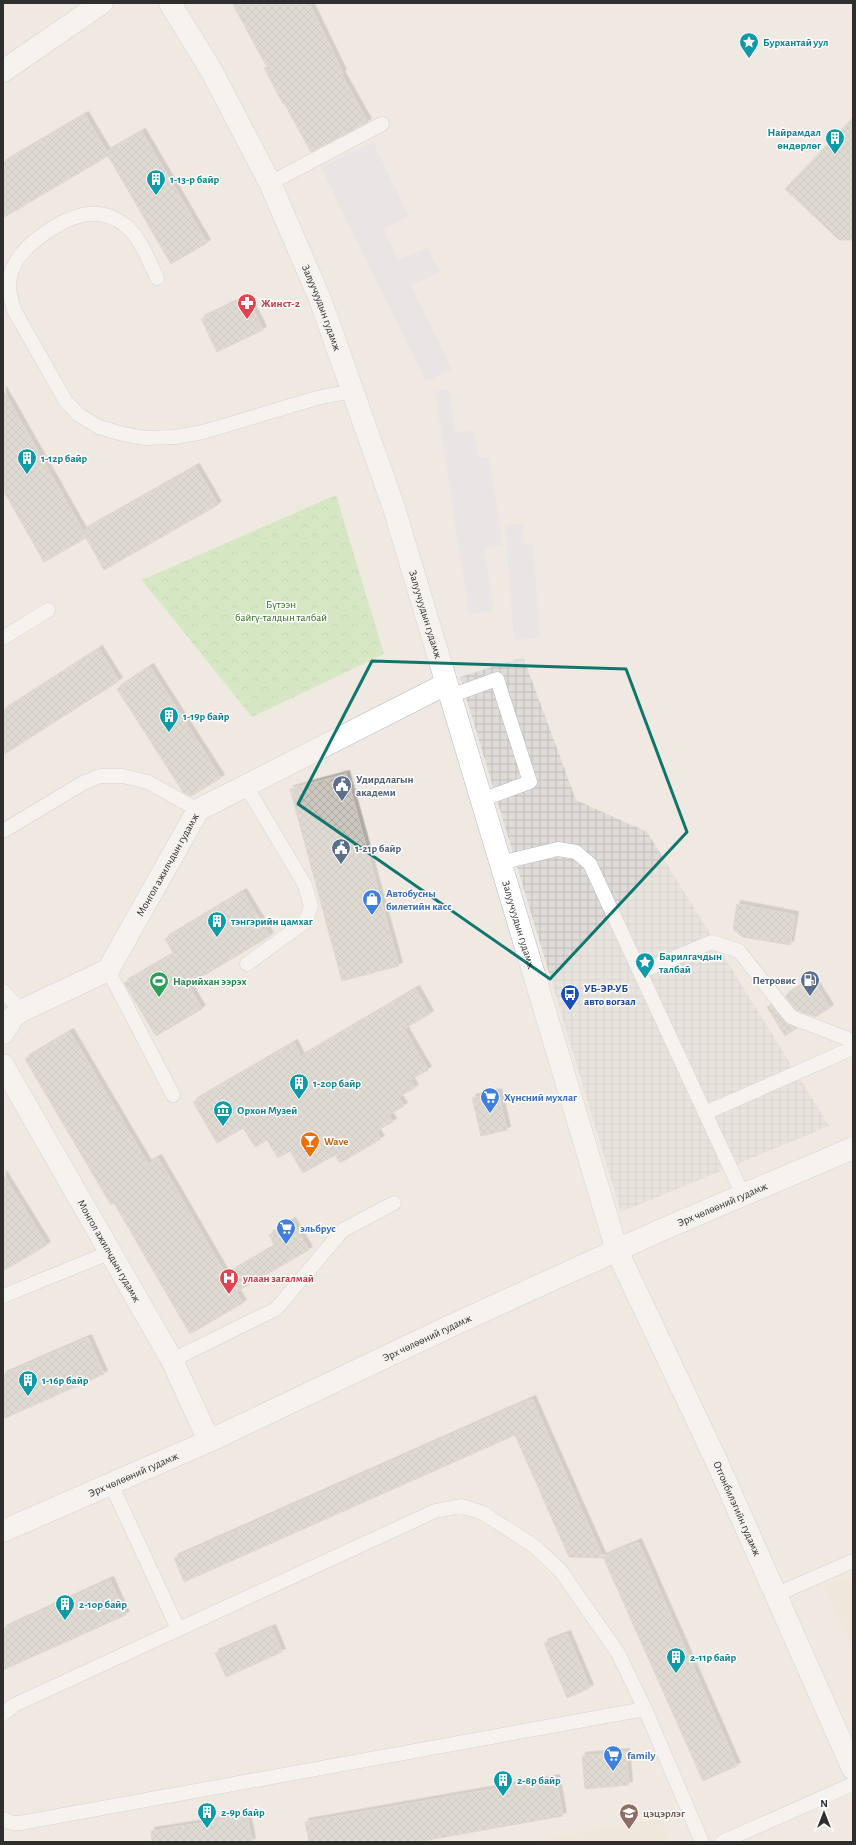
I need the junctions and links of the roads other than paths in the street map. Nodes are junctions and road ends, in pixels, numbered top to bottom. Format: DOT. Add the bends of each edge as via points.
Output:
graph roads {
  1 [pos="102,3"];
  2 [pos="171,3"];
  3 [pos="3,71"];
  4 [pos="382,124"];
  5 [pos="270,183"];
  6 [pos="157,278"];
  7 [pos="352,391"];
  8 [pos="48,610"];
  9 [pos="3,638"];
  10 [pos="448,690"];
  11 [pos="246,786"];
  12 [pos="481,800"];
  13 [pos="198,810"];
  14 [pos="3,831"];
  15 [pos="500,863"];
  16 [pos="247,964"];
  17 [pos="108,970"];
  18 [pos="640,972"];
  19 [pos="3,990"];
  20 [pos="21,1011"];
  21 [pos="3,1032"];
  22 [pos="853,1041"];
  23 [pos="853,1048"];
  24 [pos="3,1065"];
  25 [pos="173,1096"];
  26 [pos="705,1113"];
  27 [pos="853,1148"];
  28 [pos="743,1195"];
  29 [pos="394,1203"];
  30 [pos="617,1251"];
  31 [pos="111,1252"];
  32 [pos="3,1296"];
  33 [pos="172,1360"];
  34 [pos="209,1441"];
  35 [pos="111,1484"];
  36 [pos="3,1531"];
  37 [pos="853,1561"];
  38 [pos="775,1595"];
  39 [pos="178,1629"];
  40 [pos="645,1709"];
  41 [pos="3,1714"];
  42 [pos="853,1769"];
  43 [pos="853,1784"];
  44 [pos="3,1819"];
  45 [pos="702,1842"];
  46 [pos="722,1842"];
  1 -- 3 [label="street"];
  2 -- 5 [label="street, Залуучуудын гудамж" via="211,70"];
  4 -- 5 [label="lane"];
  5 -- 7 [label="street, Залуучуудын гудамж" via="320,300"];
  6 -- 7 [label="lane" via="136,238 127,227 97,214 72,217 59,224 36,239 20,255 12,268 9,280 14,310 65,400 79,415 99,427 146,438 175,437 203,432 316,398"];
  7 -- 10 [label="street, Залуучуудын гудамж" via="394,508"];
  8 -- 9 [label="lane"];
  10 -- 11 [label="street, Монгол ажилчдын гудамж"];
  10 -- 12 [label="street, Залуучуудын гудамж"];
  10 -- 12 [label="lane" via="497,679 530,782"];
  11 -- 13 [label="street, Монгол ажилчдын гудамж"];
  11 -- 16 [label="lane" via="305,885 311,906 306,920"];
  12 -- 15 [label="street, Залуучуудын гудамж"];
  13 -- 14 [label="lane" via="148,782 123,776 100,776 83,783"];
  13 -- 17 [label="street, Монгол ажилчдын гудамж"];
  15 -- 18 [label="lane" via="558,849 576,852 590,864"];
  15 -- 30 [label="street, Залуучуудын гудамж"];
  17 -- 20 [label="street"];
  17 -- 25 [label="lane"];
  18 -- 22 [label="lane" via="712,942 739,951 791,1017"];
  18 -- 26 [label="lane"];
  19 -- 20 [label="lane"];
  20 -- 21 [label="street" via="13,1017"];
  23 -- 26 [label="lane"];
  24 -- 31 [label="street, Монгол ажилчдын гудамж"];
  26 -- 28 [label="lane"];
  27 -- 28 [label="street, Эрх чөлөөний гудамж"];
  28 -- 30 [label="street, Эрх чөлөөний гудамж"];
  29 -- 33 [label="lane" via="343,1230 276,1309"];
  30 -- 34 [label="street, Эрх чөлөөний гудамж" via="457,1323"];
  30 -- 38 [label="street, Отгонбилэгийн гудамж" via="714,1455"];
  31 -- 32 [label="lane"];
  31 -- 33 [label="street, Монгол ажилчдын гудамж"];
  33 -- 34 [label="street, Монгол ажилчдын гудамж"];
  34 -- 35 [label="street, Эрх чөлөөний гудамж"];
  35 -- 36 [label="street, Эрх чөлөөний гудамж"];
  35 -- 39 [label="lane"];
  37 -- 38 [label="lane"];
  38 -- 42 [label="street, Отгонбилэгийн гудамж"];
  39 -- 40 [label="lane" via="435,1511 461,1506 483,1513 534,1546 560,1570 618,1653"];
  39 -- 41 [label="lane" via="14,1705"];
  40 -- 44 [label="lane" via="20,1823"];
  40 -- 45 [label="lane"];
  43 -- 46 [label="lane"];
}
